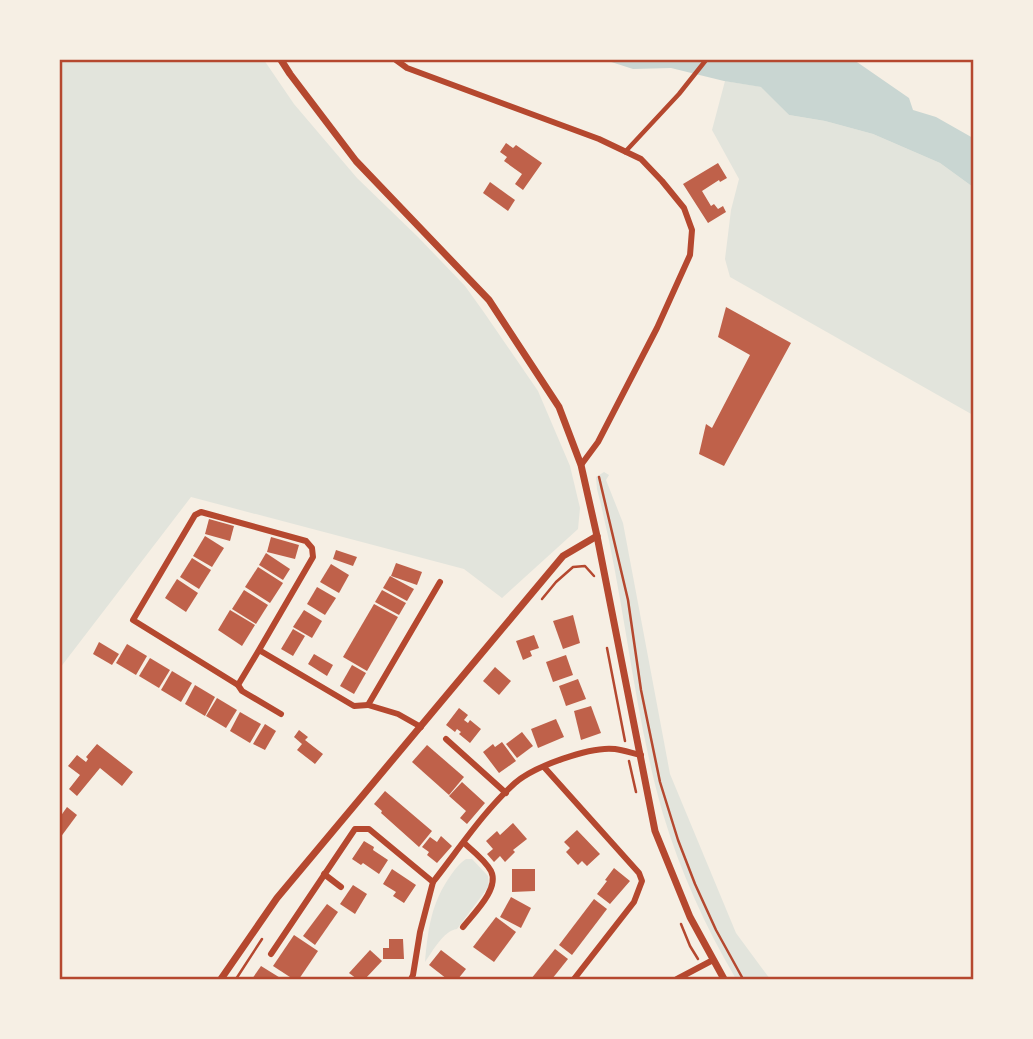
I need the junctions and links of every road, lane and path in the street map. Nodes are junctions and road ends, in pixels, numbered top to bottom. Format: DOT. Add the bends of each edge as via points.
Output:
graph roads {
  1 [pos="282,60"];
  2 [pos="396,60"];
  3 [pos="706,60"];
  4 [pos="625,152"];
  5 [pos="581,465"];
  6 [pos="599,477"];
  7 [pos="597,536"];
  8 [pos="594,576"];
  9 [pos="440,582"];
  10 [pos="538,603"];
  11 [pos="607,644"];
  12 [pos="259,650"];
  13 [pos="238,685"];
  14 [pos="368,705"];
  15 [pos="281,714"];
  16 [pos="421,726"];
  17 [pos="446,739"];
  18 [pos="627,751"];
  19 [pos="640,755"];
  20 [pos="544,767"];
  21 [pos="506,793"];
  22 [pos="637,797"];
  23 [pos="464,844"];
  24 [pos="324,874"];
  25 [pos="433,882"];
  26 [pos="341,887"];
  27 [pos="681,923"];
  28 [pos="463,927"];
  29 [pos="264,936"];
  30 [pos="271,954"];
  31 [pos="713,960"];
  32 [pos="702,966"];
  33 [pos="221,979"];
  34 [pos="236,979"];
  35 [pos="411,979"];
  36 [pos="574,979"];
  37 [pos="677,979"];
  38 [pos="724,979"];
  39 [pos="743,979"];
  1 -- 5 [label="street" via="356,161 489,300 559,407"];
  2 -- 4 [label="street"];
  3 -- 4 [label="street"];
  4 -- 5 [label="street" via="641,159 684,208 692,230 690,255 598,442"];
  5 -- 7 [label="street"];
  6 -- 39 [label="path" via="628,600 660,782 695,884"];
  7 -- 16 [label="street" via="563,556"];
  7 -- 19 [label="street"];
  8 -- 10 [label="path" via="585,566 573,567"];
  9 -- 14 [label="street"];
  11 -- 18 [label="path"];
  12 -- 13 [label="street"];
  12 -- 13 [label="street" via="313,557 312,548 306,541 201,512 133,620"];
  12 -- 14 [label="street" via="354,706"];
  13 -- 15 [label="street"];
  14 -- 16 [label="street"];
  16 -- 33 [label="street" via="277,898"];
  17 -- 21 [label="street"];
  18 -- 19 [label="street"];
  18 -- 20 [label="street" via="584,751"];
  18 -- 22 [label="path"];
  19 -- 31 [label="street" via="655,831"];
  20 -- 21 [label="street" via="517,781"];
  20 -- 36 [label="street" via="642,881 634,902"];
  21 -- 23 [label="street"];
  23 -- 25 [label="street"];
  23 -- 28 [label="street" via="492,872 494,884"];
  24 -- 25 [label="street" via="355,829 369,829"];
  24 -- 26 [label="street"];
  24 -- 30 [label="street"];
  25 -- 35 [label="street"];
  27 -- 32 [label="path"];
  29 -- 34 [label="path"];
  31 -- 32 [label="street"];
  31 -- 38 [label="street"];
  32 -- 37 [label="street"];
}
